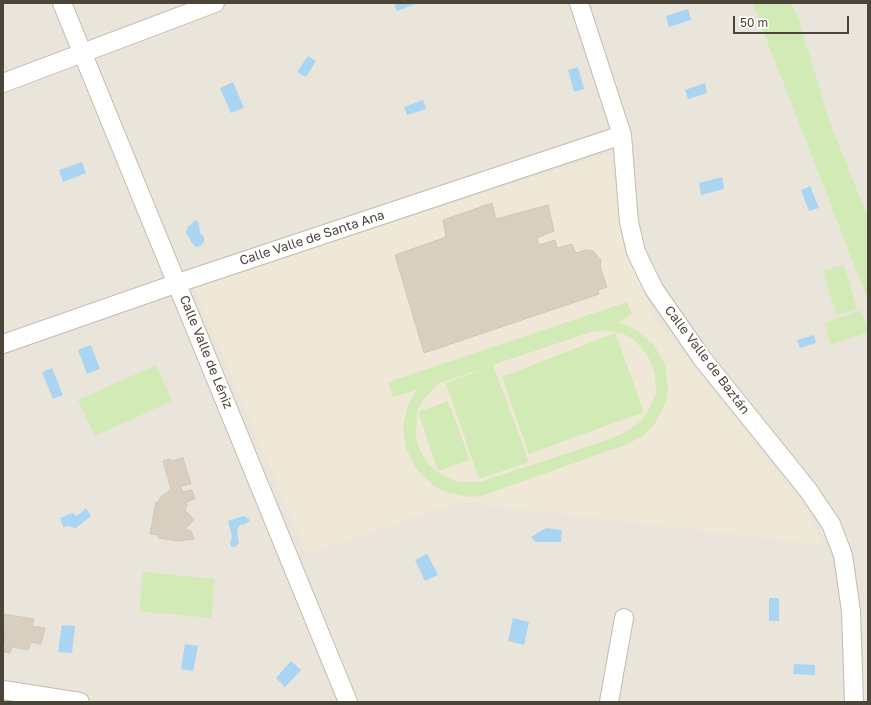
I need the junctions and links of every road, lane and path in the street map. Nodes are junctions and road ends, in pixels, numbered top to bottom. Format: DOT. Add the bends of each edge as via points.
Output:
graph roads {
  1 [pos="62,3"];
  2 [pos="215,3"];
  3 [pos="579,3"];
  4 [pos="82,53"];
  5 [pos="3,83"];
  6 [pos="622,135"];
  7 [pos="178,283"];
  8 [pos="3,344"];
  9 [pos="624,618"];
  10 [pos="3,690"];
  11 [pos="80,702"];
  12 [pos="348,702"];
  13 [pos="609,702"];
  14 [pos="854,702"];
  1 -- 4 [label="street, Calle Valle de Léniz"];
  2 -- 4 [label="street"];
  3 -- 6 [label="street, Calle Valle de Baztán"];
  4 -- 5 [label="street"];
  4 -- 7 [label="street, Calle Valle de Léniz"];
  6 -- 7 [label="street, Calle Valle de Santa Ana"];
  6 -- 14 [label="street, Calle Valle de Baztán" via="629,222 636,252 654,289 701,357 808,490 831,524 843,555 850,604"];
  7 -- 8 [label="street, Calle Valle de Santa Ana"];
  7 -- 12 [label="street, Calle Valle de Léniz"];
  9 -- 13 [label="street"];
  10 -- 11 [label="street"];
}
